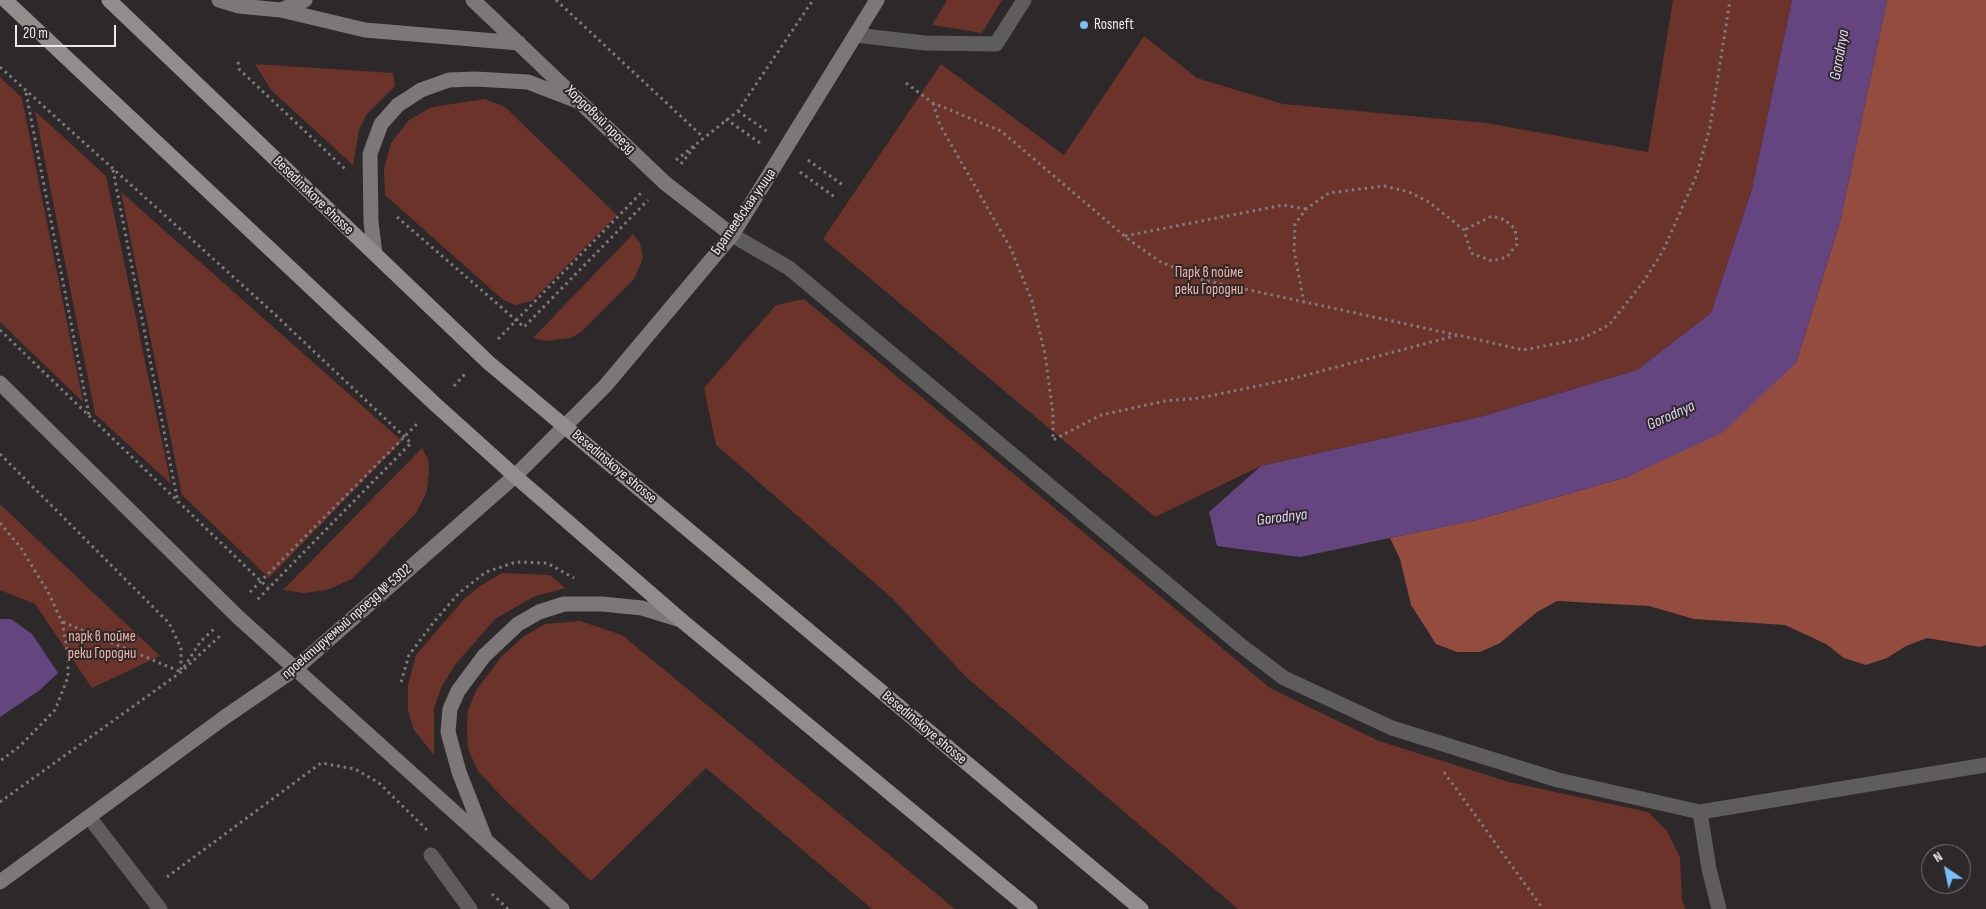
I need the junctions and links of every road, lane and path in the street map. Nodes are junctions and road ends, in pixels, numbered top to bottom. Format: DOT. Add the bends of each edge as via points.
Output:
graph roads {
  1 [pos="5,0"];
  2 [pos="109,0"];
  3 [pos="219,0"];
  4 [pos="305,0"];
  5 [pos="473,0"];
  6 [pos="556,0"];
  7 [pos="813,0"];
  8 [pos="877,0"];
  9 [pos="1024,0"];
  10 [pos="1730,0"];
  11 [pos="282,10"];
  12 [pos="856,35"];
  13 [pos="519,43"];
  14 [pos="0,67"];
  15 [pos="906,83"];
  16 [pos="26,92"];
  17 [pos="580,102"];
  18 [pos="933,103"];
  19 [pos="703,137"];
  20 [pos="112,169"];
  21 [pos="665,183"];
  22 [pos="630,205"];
  23 [pos="1306,209"];
  24 [pos="1464,230"];
  25 [pos="732,235"];
  26 [pos="1124,236"];
  27 [pos="375,254"];
  28 [pos="1304,303"];
  29 [pos="515,321"];
  30 [pos="0,330"];
  31 [pos="1458,335"];
  32 [pos="481,356"];
  33 [pos="0,383"];
  34 [pos="436,405"];
  35 [pos="90,416"];
  36 [pos="565,426"];
  37 [pos="404,437"];
  38 [pos="0,454"];
  39 [pos="515,476"];
  40 [pos="179,503"];
  41 [pos="0,523"];
  42 [pos="576,580"];
  43 [pos="261,581"];
  44 [pos="269,589"];
  45 [pos="239,618"];
  46 [pos="681,620"];
  47 [pos="62,622"];
  48 [pos="295,669"];
  49 [pos="181,672"];
  50 [pos="401,682"];
  51 [pos="1417,735"];
  52 [pos="0,761"];
  53 [pos="1986,764"];
  54 [pos="0,802"];
  55 [pos="1700,812"];
  56 [pos="89,817"];
  57 [pos="433,836"];
  58 [pos="485,840"];
  59 [pos="430,855"];
  60 [pos="0,882"];
  61 [pos="487,889"];
  62 [pos="147,893"];
  63 [pos="554,907"];
  64 [pos="160,909"];
  65 [pos="470,909"];
  66 [pos="508,909"];
  67 [pos="1030,909"];
  68 [pos="1141,909"];
  69 [pos="1543,909"];
  70 [pos="1719,909"];
  1 -- 34 [label="main road"];
  2 -- 27 [label="main road, Besedinskoye shosse"];
  3 -- 11 [label="street" via="239,6"];
  4 -- 11 [label="street"];
  5 -- 13 [label="street, Хордовый проезд"];
  6 -- 19 [label="path"];
  7 -- 19 [label="path" via="738,111"];
  8 -- 12 [label="street, Братеевская улица"];
  9 -- 12 [label="lane" via="996,44 925,43"];
  10 -- 31 [label="path" via="1710,128 1698,174 1663,251 1609,325 1581,339 1523,350"];
  11 -- 13 [label="street" via="365,30"];
  12 -- 25 [label="street, Братеевская улица"];
  13 -- 17 [label="street, Хордовый проезд"];
  14 -- 16 [label="path"];
  15 -- 18 [label="path"];
  16 -- 20 [label="path"];
  16 -- 35 [label="path"];
  17 -- 21 [label="street, Хордовый проезд"];
  17 -- 27 [label="street" via="528,82 474,79 449,80 421,90 398,105 381,124 370,154"];
  18 -- 26 [label="path" via="1000,132"];
  18 -- 31 [label="path" via="940,125 1011,249 1032,301 1044,354 1053,414 1053,440 1101,415 1291,379"];
  19 -- 21 [label="path"];
  20 -- 37 [label="path" via="269,309"];
  20 -- 40 [label="path"];
  21 -- 25 [label="street, Хордовый проезд"];
  21 -- 29 [label="path" via="524,327"];
  22 -- 29 [label="path"];
  23 -- 24 [label="path" via="1330,193 1384,186 1409,192 1429,202"];
  23 -- 26 [label="path" via="1283,205"];
  23 -- 28 [label="path" via="1295,224 1294,250"];
  24 -- 24 [label="path" via="1471,253 1492,261 1507,257 1517,244 1515,229 1505,220 1492,216"];
  25 -- 36 [label="street, Братеевская улица" via="606,385"];
  25 -- 51 [label="lane" via="789,268 1239,644 1284,678 1392,728"];
  26 -- 28 [label="path" via="1159,261 1203,280"];
  27 -- 32 [label="main road, Besedinskoye shosse"];
  28 -- 31 [label="path"];
  29 -- 32 [label="path"];
  30 -- 35 [label="path"];
  32 -- 34 [label="path"];
  32 -- 36 [label="main road, Besedinskoye shosse"];
  33 -- 45 [label="street"];
  34 -- 37 [label="path"];
  34 -- 39 [label="main road"];
  35 -- 40 [label="path"];
  36 -- 39 [label="street, проектируемый проезд № 5302"];
  36 -- 68 [label="main road, Besedinskoye shosse"];
  37 -- 43 [label="path"];
  37 -- 44 [label="path" via="411,443"];
  38 -- 49 [label="path" via="168,623 181,648"];
  39 -- 46 [label="main road"];
  39 -- 48 [label="street, проектируемый проезд № 5302"];
  40 -- 43 [label="path"];
  41 -- 47 [label="path" via="21,548"];
  42 -- 50 [label="path" via="547,563 516,562 486,572 459,593 433,623 409,655"];
  43 -- 44 [label="path"];
  44 -- 45 [label="path"];
  45 -- 48 [label="street"];
  45 -- 49 [label="path"];
  46 -- 58 [label="street" via="642,608 564,604 539,612 518,624 484,656 458,691 450,708 448,732 458,772"];
  46 -- 67 [label="main road"];
  47 -- 49 [label="path"];
  47 -- 52 [label="path" via="68,677 55,710 20,746"];
  48 -- 56 [label="street, проектируемый проезд № 5302"];
  48 -- 58 [label="street"];
  49 -- 54 [label="path"];
  51 -- 55 [label="lane" via="1558,780"];
  51 -- 69 [label="path"];
  53 -- 55 [label="lane"];
  55 -- 70 [label="lane"];
  56 -- 60 [label="street, проектируемый проезд № 5302"];
  56 -- 62 [label="lane"];
  57 -- 62 [label="path" via="378,783 355,769 321,763"];
  58 -- 63 [label="street"];
  59 -- 65 [label="lane"];
  61 -- 66 [label="path"];
  62 -- 64 [label="lane"];
}
